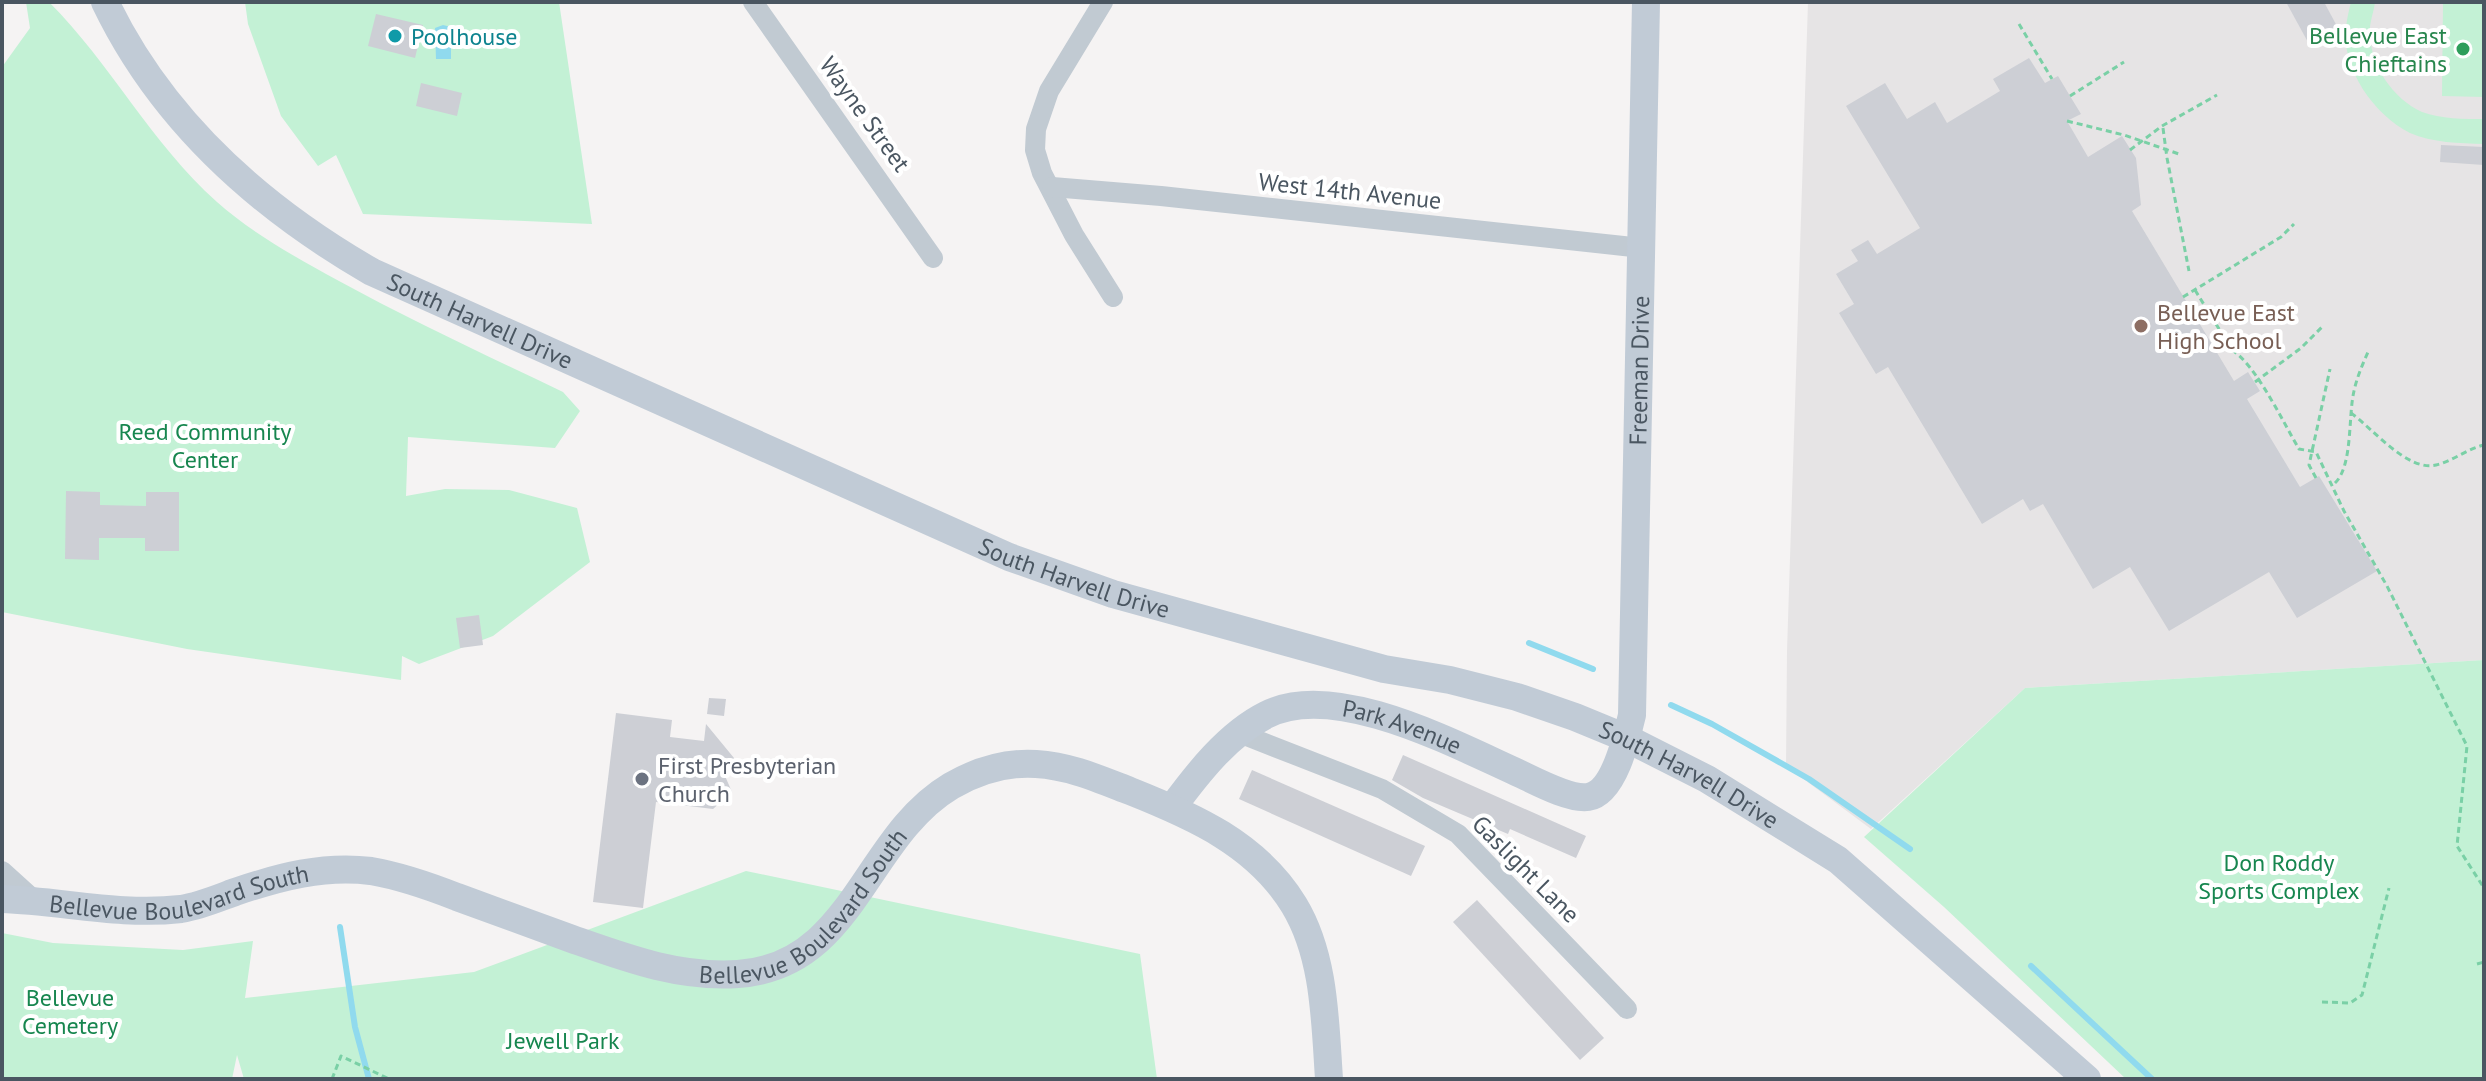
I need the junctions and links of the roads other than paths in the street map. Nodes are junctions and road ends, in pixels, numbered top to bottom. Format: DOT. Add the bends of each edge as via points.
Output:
graph roads {
  1 [pos="105,2"];
  2 [pos="753,2"];
  3 [pos="1103,2"];
  4 [pos="1646,2"];
  5 [pos="1052,187"];
  6 [pos="1642,248"];
  7 [pos="933,258"];
  8 [pos="1113,297"];
  9 [pos="1239,733"];
  10 [pos="1626,738"];
  11 [pos="1172,808"];
  12 [pos="2,871"];
  13 [pos="2,899"];
  14 [pos="34,900"];
  15 [pos="1627,1009"];
  16 [pos="1329,1079"];
  17 [pos="2087,1079"];
  1 -- 10 [label="street, South Harvell Drive" via="155,88 212,155 292,223 372,272 1009,557 1113,594 1324,653 1517,697"];
  2 -- 7 [label="street, Wayne Street"];
  3 -- 5 [label="street" via="1049,91 1036,129 1035,150"];
  4 -- 6 [label="street, Freeman Drive"];
  5 -- 6 [label="street, West 14th Avenue"];
  5 -- 8 [label="street" via="1074,235"];
  6 -- 10 [label="street, Freeman Drive" via="1632,715"];
  9 -- 10 [label="street, Park Avenue" via="1287,708 1344,708 1407,724 1546,785 1588,797 1604,787"];
  9 -- 11 [label="street, Park Avenue"];
  9 -- 15 [label="street, Gaslight Lane" via="1382,789 1458,834"];
  10 -- 17 [label="street, South Harvell Drive" via="1707,779 1838,860"];
  11 -- 14 [label="street, Bellevue Boulevard South" via="1056,766 1023,764 978,773 931,800 909,822 815,944 775,966 744,973 713,975 653,967 372,871 290,876 204,905 159,911 116,912"];
  11 -- 16 [label="street, Bellevue Boulevard South" via="1251,854 1294,904 1316,960"];
  12 -- 14 [label="street"];
  13 -- 14 [label="street, Bellevue Boulevard South"];
}
